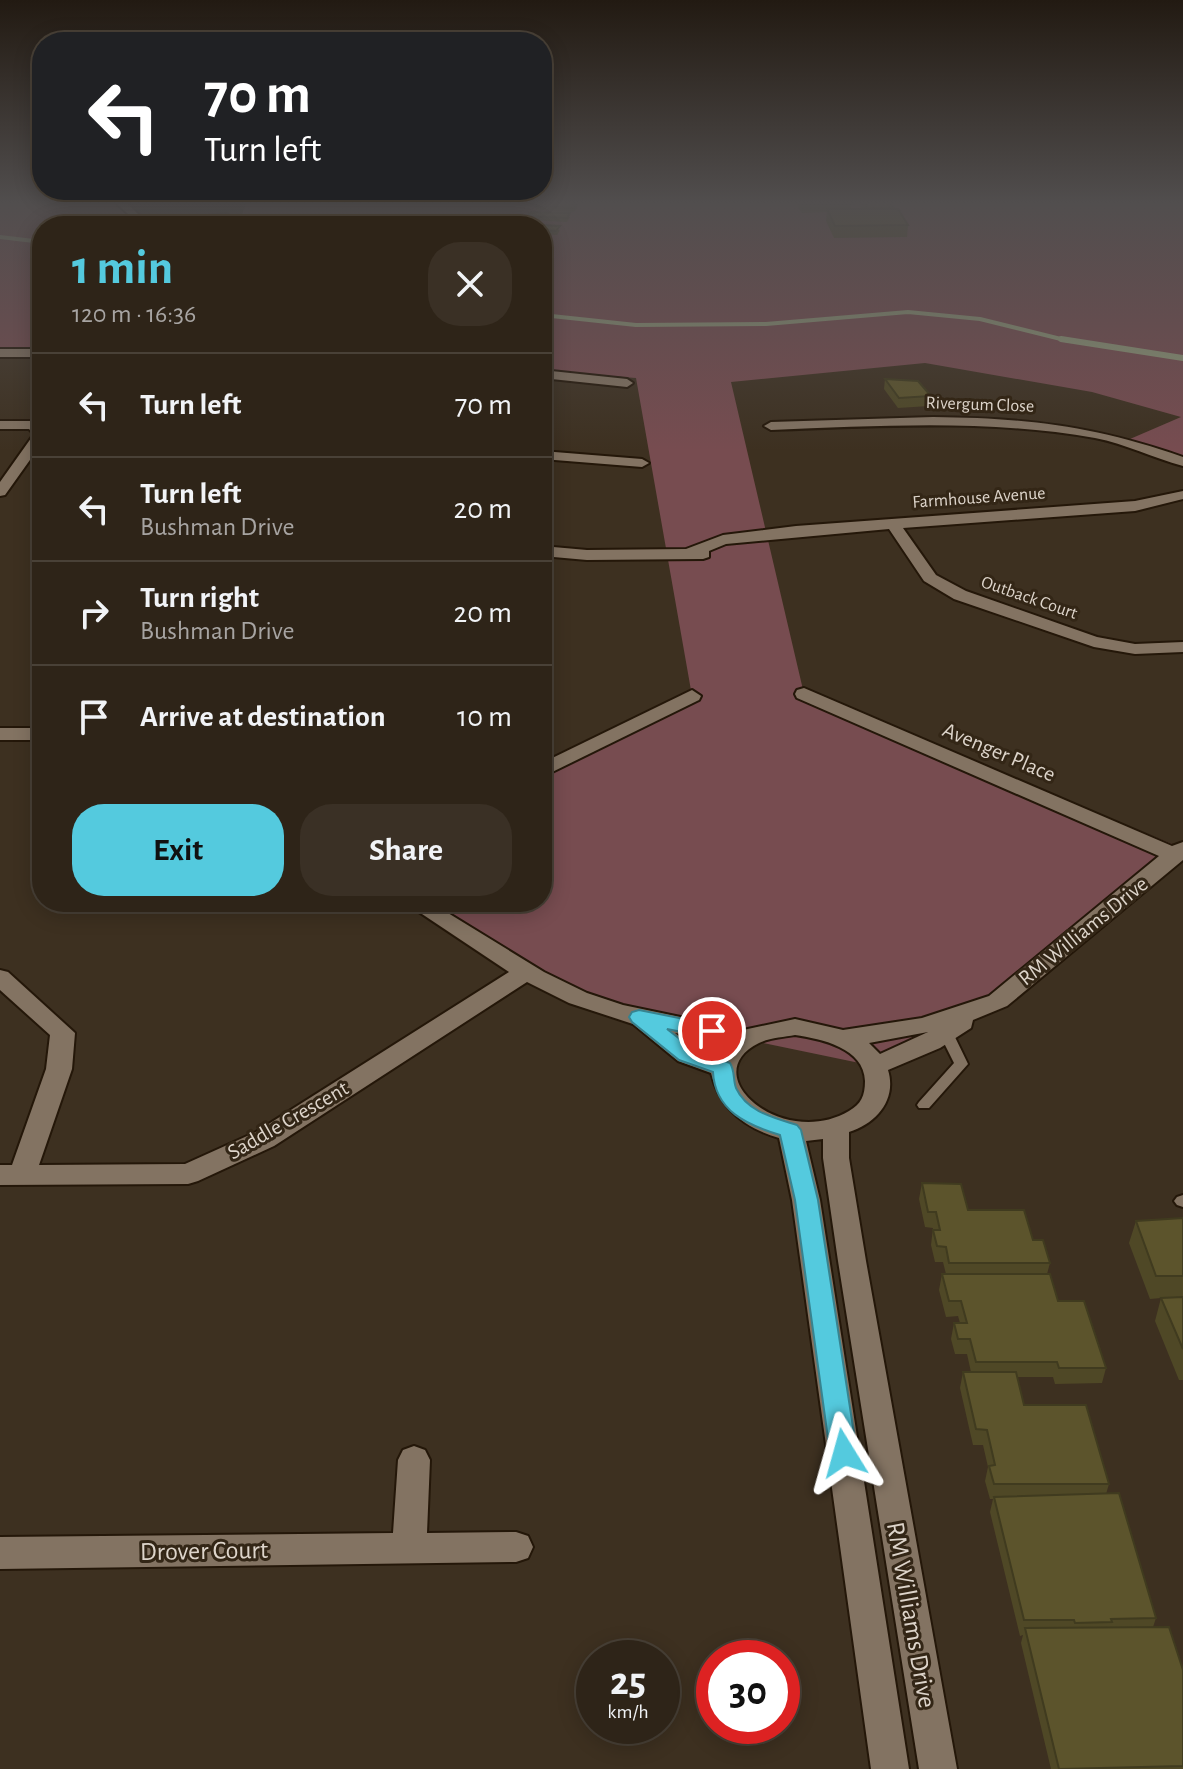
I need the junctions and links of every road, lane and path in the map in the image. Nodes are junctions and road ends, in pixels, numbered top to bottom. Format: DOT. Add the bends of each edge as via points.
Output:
graph roads {
  1 [pos="0,353"];
  2 [pos="32,353"];
  3 [pos="552,375"];
  4 [pos="627,383"];
  5 [pos="0,425"];
  6 [pos="32,425"];
  7 [pos="771,426"];
  8 [pos="32,447"];
  9 [pos="552,456"];
  10 [pos="1183,462"];
  11 [pos="642,463"];
  12 [pos="0,492"];
  13 [pos="1183,495"];
  14 [pos="893,524"];
  15 [pos="552,552"];
  16 [pos="1183,647"];
  17 [pos="804,694"];
  18 [pos="692,696"];
  19 [pos="0,734"];
  20 [pos="32,734"];
  21 [pos="552,766"];
  22 [pos="1179,851"];
  23 [pos="430,912"];
  24 [pos="525,973"];
  25 [pos="0,977"];
  26 [pos="979,1010"];
  27 [pos="639,1017"];
  28 [pos="946,1033"];
  29 [pos="843,1038"];
  30 [pos="743,1040"];
  31 [pos="874,1066"];
  32 [pos="723,1068"];
  33 [pos="924,1105"];
  34 [pos="836,1129"];
  35 [pos="790,1130"];
  36 [pos="11,1175"];
  37 [pos="414,1460"];
  38 [pos="516,1547"];
  39 [pos="409,1548"];
  40 [pos="0,1553"];
  41 [pos="890,1769"];
  42 [pos="938,1769"];
  1 -- 2 [label="street"];
  3 -- 4 [label="street"];
  5 -- 6 [label="street"];
  7 -- 10 [label="street, Rivergum Close" via="1026,423 1099,434"];
  8 -- 12 [label="street"];
  9 -- 11 [label="street"];
  13 -- 14 [label="street, Farmhouse Avenue" via="1135,506"];
  14 -- 15 [label="street, Farmhouse Avenue" via="776,534 740,551"];
  14 -- 16 [label="street, Outback Court" via="930,578 960,595 1094,642 1135,649"];
  17 -- 22 [label="street, Avenger Place"];
  18 -- 21 [label="street"];
  19 -- 20 [label="street"];
  22 -- 26 [label="street, RM Williams Drive" via="998,1001"];
  23 -- 24 [label="street"];
  24 -- 27 [label="street" via="580,999"];
  24 -- 36 [label="street, Saddle Crescent" via="265,1139 188,1174"];
  25 -- 36 [label="street, Saddle Crescent" via="63,1033 59,1069"];
  26 -- 28 [label="street, RM Williams Drive"];
  26 -- 29 [label="street, RM Williams Drive" via="916,1028"];
  27 -- 30 [label="street"];
  27 -- 32 [label="street" via="687,1055"];
  28 -- 31 [label="street, RM Williams Drive"];
  28 -- 33 [label="lane" via="961,1064"];
  29 -- 30 [label="street" via="795,1027"];
  29 -- 31 [label="street"];
  30 -- 32 [label="street"];
  31 -- 34 [label="street" via="878,1093 871,1107"];
  32 -- 35 [label="street" via="724,1086 734,1102 760,1121"];
  34 -- 35 [label="street"];
  34 -- 42 [label="street, RM Williams Drive" via="852,1261"];
  35 -- 41 [label="street, RM Williams Drive" via="806,1200"];
  37 -- 39 [label="street"];
  38 -- 39 [label="street, Drover Court"];
  39 -- 40 [label="street, Drover Court"];
}
